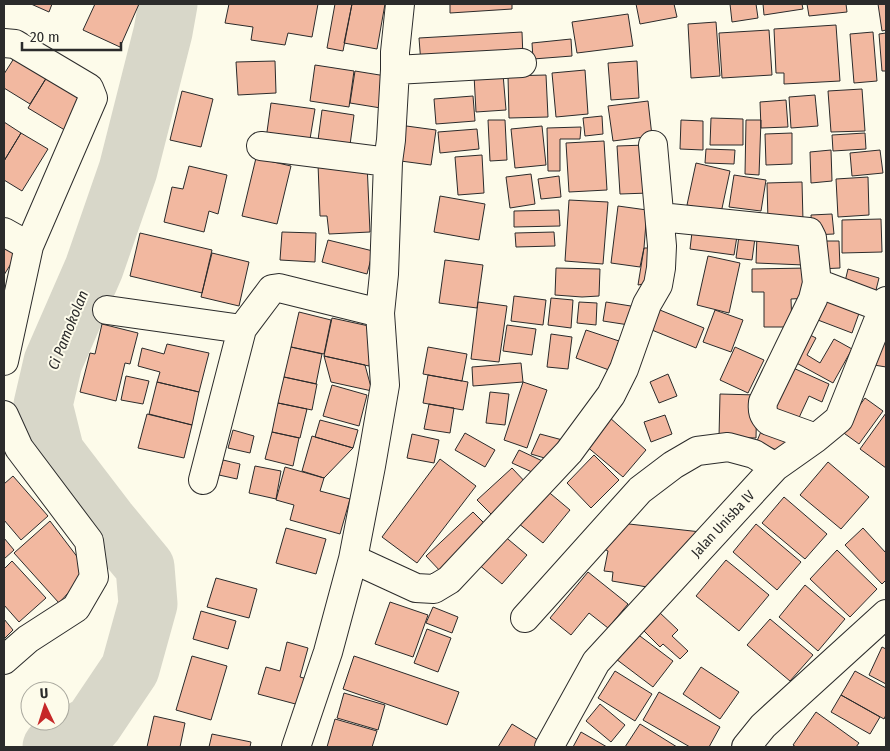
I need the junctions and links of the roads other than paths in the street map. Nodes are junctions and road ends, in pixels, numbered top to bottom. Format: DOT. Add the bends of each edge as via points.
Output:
graph roads {
  1 [pos="400,4"];
  2 [pos="4,44"];
  3 [pos="522,63"];
  4 [pos="395,70"];
  5 [pos="653,145"];
  6 [pos="261,146"];
  7 [pos="388,162"];
  8 [pos="660,217"];
  9 [pos="4,232"];
  10 [pos="29,246"];
  11 [pos="816,283"];
  12 [pos="885,305"];
  13 [pos="107,310"];
  14 [pos="380,313"];
  15 [pos="242,329"];
  16 [pos="4,361"];
  17 [pos="4,415"];
  18 [pos="816,438"];
  19 [pos="12,454"];
  20 [pos="775,467"];
  21 [pos="203,480"];
  22 [pos="352,559"];
  23 [pos="886,614"];
  24 [pos="525,618"];
  25 [pos="4,660"];
  26 [pos="296,747"];
  27 [pos="549,747"];
  28 [pos="746,747"];
  1 -- 4 [label="street"];
  2 -- 10 [label="street" via="14,44 88,88 93,98"];
  3 -- 4 [label="street"];
  4 -- 7 [label="street"];
  5 -- 8 [label="street"];
  6 -- 7 [label="street"];
  7 -- 14 [label="street"];
  8 -- 11 [label="street" via="809,232"];
  8 -- 22 [label="street" via="662,246 658,285 647,304 624,369 611,395 564,457 449,580 434,588 416,588"];
  9 -- 10 [label="street"];
  10 -- 16 [label="street"];
  11 -- 12 [label="street"];
  11 -- 18 [label="street" via="813,299 762,409 769,421"];
  12 -- 18 [label="street, Jalan Unisba lV" via="839,419"];
  13 -- 15 [label="street"];
  14 -- 15 [label="street" via="279,288 272,290"];
  14 -- 22 [label="street" via="385,385"];
  15 -- 21 [label="street"];
  17 -- 19 [label="street"];
  18 -- 20 [label="street, Jalan Unisba lV"];
  19 -- 25 [label="street" via="89,540 94,577 76,608 28,639"];
  20 -- 24 [label="street" via="754,454 728,447 697,451 673,465 640,490"];
  20 -- 27 [label="street, Jalan Unisba lV" via="596,662"];
  22 -- 26 [label="street" via="328,652"];
  23 -- 28 [label="street" via="763,726"];
}
